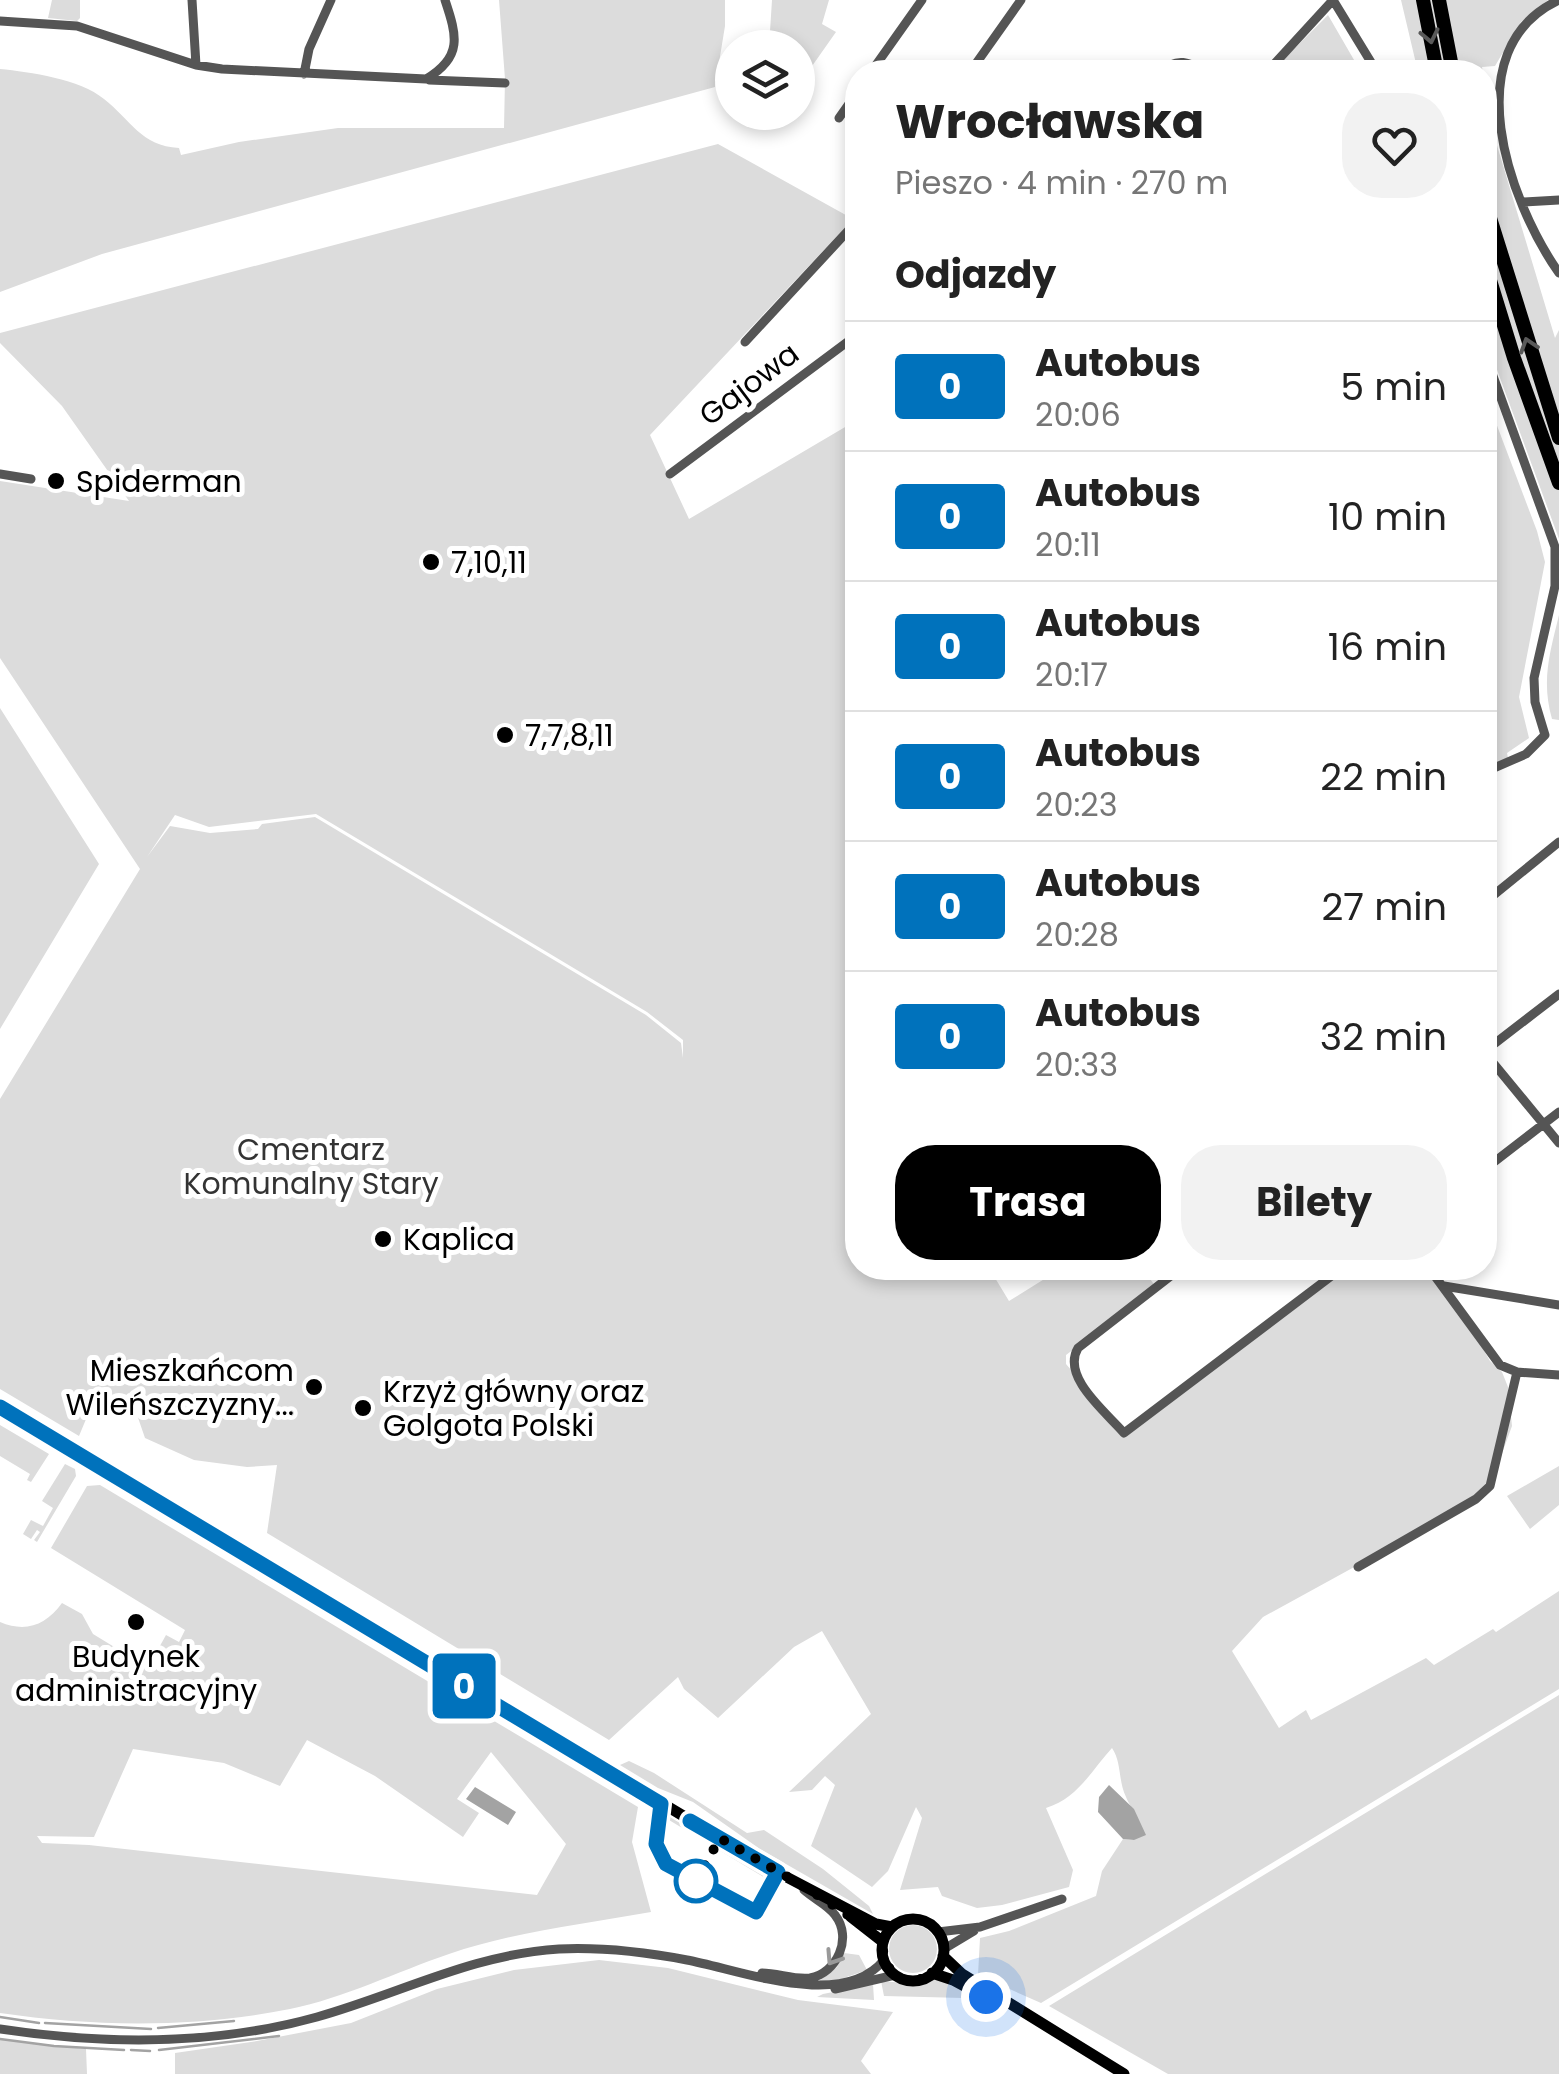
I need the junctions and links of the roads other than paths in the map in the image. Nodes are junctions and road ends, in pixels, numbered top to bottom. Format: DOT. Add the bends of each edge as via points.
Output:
graph roads {
  1 [pos="192,0"];
  2 [pos="330,0"];
  3 [pos="445,0"];
  4 [pos="922,0"];
  5 [pos="1020,0"];
  6 [pos="1333,0"];
  7 [pos="1422,0"];
  8 [pos="1439,0"];
  9 [pos="1559,0"];
  10 [pos="0,21"];
  11 [pos="880,60"];
  12 [pos="978,60"];
  13 [pos="1278,60"];
  14 [pos="1370,60"];
  15 [pos="1435,60"];
  16 [pos="1452,60"];
  17 [pos="196,66"];
  18 [pos="304,74"];
  19 [pos="426,80"];
  20 [pos="505,83"];
  21 [pos="845,109"];
  22 [pos="839,118"];
  23 [pos="1559,200"];
  24 [pos="1522,202"];
  25 [pos="845,234"];
  26 [pos="1497,240"];
  27 [pos="1559,272"];
  28 [pos="1497,303"];
  29 [pos="745,342"];
  30 [pos="845,344"];
  31 [pos="1497,387"];
  32 [pos="1559,438"];
  33 [pos="0,474"];
  34 [pos="670,474"];
  35 [pos="31,479"];
  36 [pos="1559,484"];
  37 [pos="1497,766"];
  38 [pos="1559,842"];
  39 [pos="1497,892"];
  40 [pos="1559,994"];
  41 [pos="1497,1043"];
  42 [pos="1497,1067"];
  43 [pos="1559,1112"];
  44 [pos="1543,1124"];
  45 [pos="1559,1142"];
  46 [pos="1497,1160"];
  47 [pos="1166,1280"];
  48 [pos="1326,1280"];
  49 [pos="1439,1280"];
  50 [pos="1444,1286"];
  51 [pos="1559,1306"];
  52 [pos="1517,1372"];
  53 [pos="1559,1375"];
  54 [pos="0,1408"];
  55 [pos="1358,1567"];
  56 [pos="799,1884"];
  57 [pos="1062,1900"];
  58 [pos="830,1901"];
  59 [pos="892,1927"];
  60 [pos="980,1927"];
  61 [pos="938,1932"];
  62 [pos="883,1942"];
  63 [pos="943,1953"];
  64 [pos="884,1960"];
  65 [pos="747,1974"];
  66 [pos="932,1974"];
  67 [pos="895,1975"];
  68 [pos="768,1979"];
  69 [pos="1034,2021"];
  70 [pos="0,2029"];
  71 [pos="1124,2074"];
  1 -- 17 [label="street"];
  2 -- 18 [label="street"];
  3 -- 19 [label="street" via="455,32 453,54"];
  4 -- 11 [label="street"];
  5 -- 12 [label="street"];
  6 -- 13 [label="street"];
  6 -- 14 [label="street"];
  7 -- 15 [label="highway, one-way"];
  8 -- 16 [label="highway"];
  9 -- 24 [label="street" via="1519,34 1500,76 1498,114"];
  10 -- 17 [label="street" via="77,26"];
  17 -- 18 [label="street"];
  18 -- 19 [label="street"];
  19 -- 20 [label="street"];
  21 -- 22 [label="street"];
  23 -- 24 [label="street"];
  24 -- 27 [label="street"];
  25 -- 29 [label="street, Gajowa"];
  32 -- 26 [label="highway, one-way"];
  28 -- 36 [label="highway"];
  30 -- 34 [label="street, Gajowa"];
  31 -- 37 [label="street" via="1554,546 1555,586 1534,678 1545,735 1532,750"];
  33 -- 35 [label="street"];
  38 -- 39 [label="street"];
  40 -- 41 [label="street"];
  42 -- 44 [label="street"];
  43 -- 44 [label="street"];
  44 -- 45 [label="street"];
  44 -- 46 [label="street"];
  47 -- 48 [label="street" via="1078,1348 1073,1362 1074,1372 1124,1432"];
  49 -- 50 [label="street"];
  50 -- 51 [label="street"];
  50 -- 52 [label="street" via="1500,1365"];
  52 -- 53 [label="street"];
  52 -- 55 [label="street" via="1490,1486"];
  54 -- 56 [label="main road"];
  56 -- 58 [label="main road"];
  56 -- 65 [label="street, one-way" via="838,1918 843,1940 834,1963 808,1978"];
  57 -- 60 [label="street"];
  58 -- 59 [label="main road"];
  58 -- 62 [label="main road"];
  59 -- 61 [label="main road" via="917,1920"];
  59 -- 62 [label="main road"];
  60 -- 61 [label="street"];
  60 -- 63 [label="street"];
  61 -- 63 [label="main road"];
  62 -- 64 [label="main road"];
  63 -- 66 [label="main road"];
  63 -- 69 [label="main road" via="954,1968"];
  64 -- 67 [label="main road"];
  64 -- 68 [label="street" via="839,1983"];
  65 -- 68 [label="street"];
  65 -- 70 [label="street" via="620,1950 553,1950 471,1964 316,2017 223,2036 113,2041"];
  66 -- 67 [label="main road" via="915,1980"];
  66 -- 69 [label="main road"];
  67 -- 68 [label="street" via="828,1990"];
  69 -- 71 [label="main road"];
}
